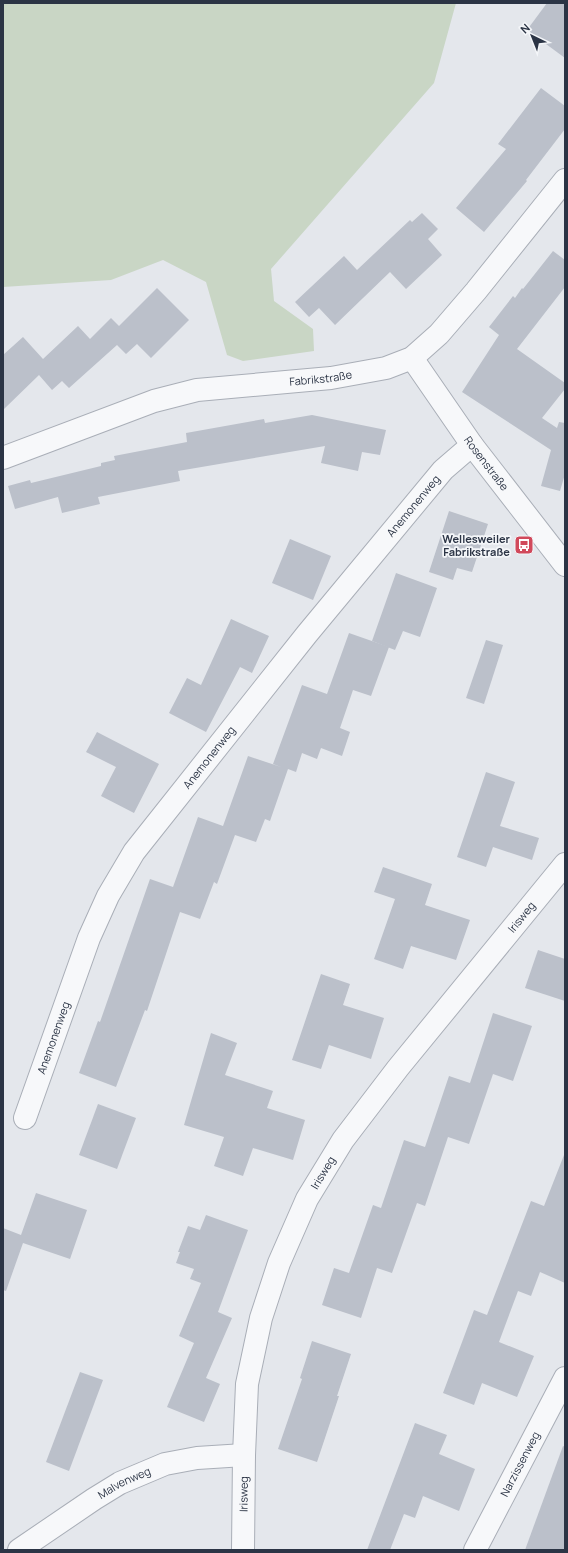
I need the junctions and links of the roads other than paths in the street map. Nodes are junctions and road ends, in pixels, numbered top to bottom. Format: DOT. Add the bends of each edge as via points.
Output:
graph roads {
  1 [pos="565,180"];
  2 [pos="412,358"];
  3 [pos="472,445"];
  4 [pos="3,458"];
  5 [pos="565,565"];
  6 [pos="565,864"];
  7 [pos="25,1118"];
  8 [pos="565,1378"];
  9 [pos="244,1455"];
  10 [pos="19,1550"];
  11 [pos="243,1550"];
  12 [pos="475,1550"];
  1 -- 2 [label="street, Fabrikstraße" via="439,334"];
  2 -- 3 [label="street, Rosenstraße"];
  2 -- 4 [label="street, Fabrikstraße" via="386,368 331,378 198,390 154,401"];
  3 -- 5 [label="street, Rosenstraße"];
  3 -- 7 [label="street, Anemonenweg" via="433,482 307,634 134,852 108,896 89,938"];
  6 -- 9 [label="street, Irisweg" via="398,1068 343,1140 307,1199 279,1263 261,1318 248,1384"];
  8 -- 12 [label="street, Narzissenweg"];
  9 -- 10 [label="street, Malvenweg" via="197,1458 165,1464 120,1483"];
  9 -- 11 [label="street, Irisweg"];
}
